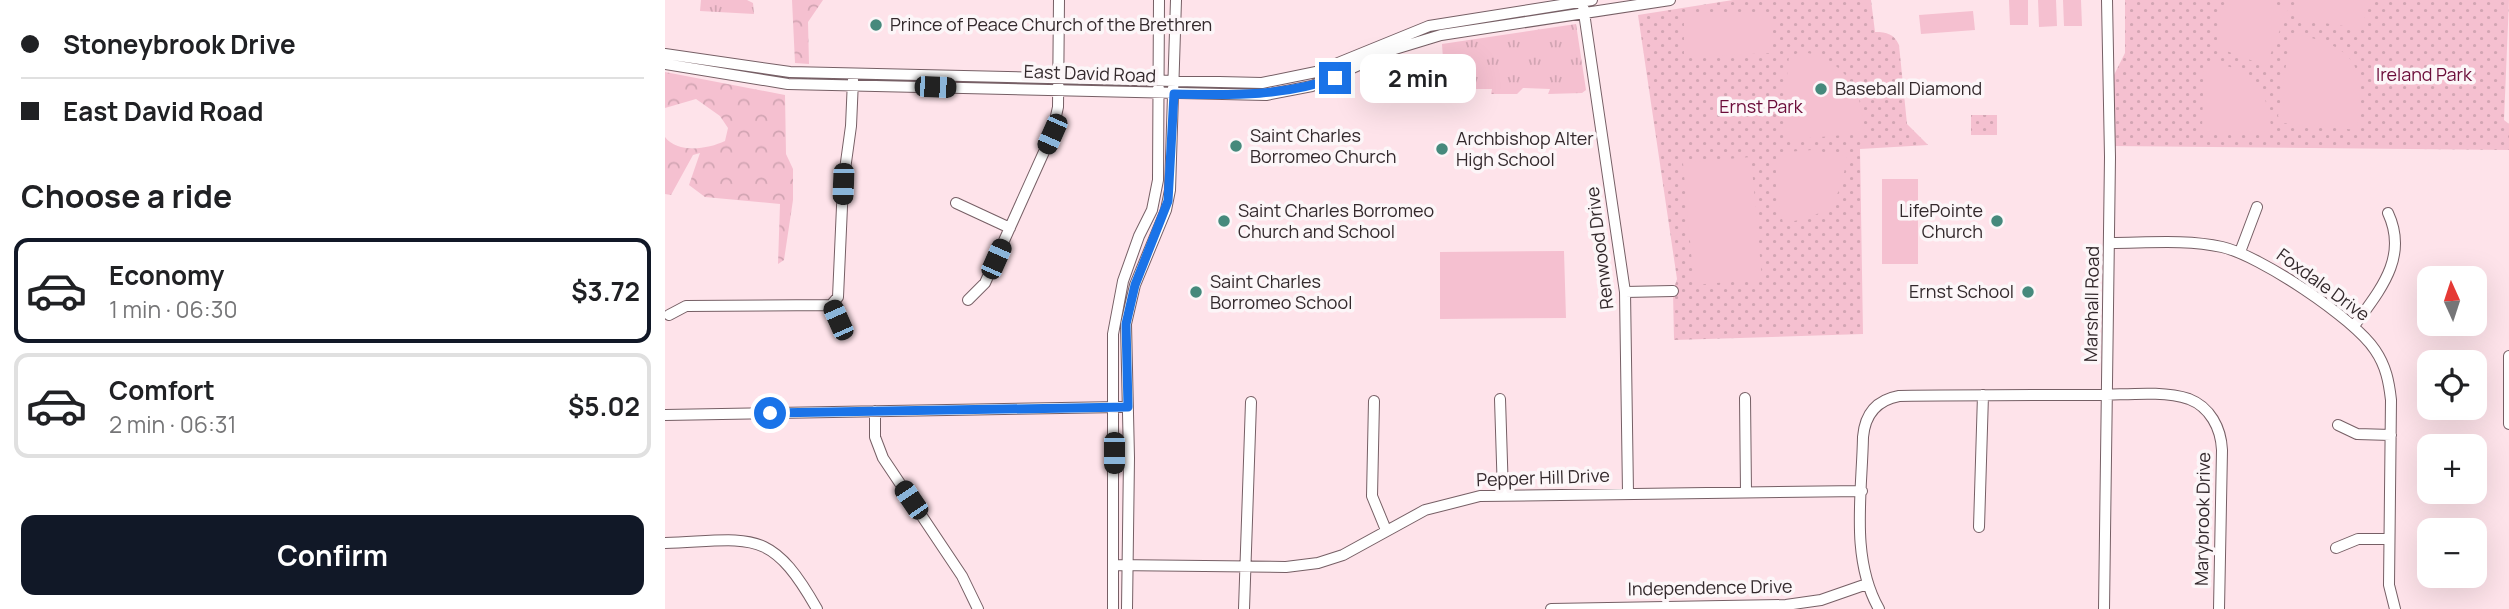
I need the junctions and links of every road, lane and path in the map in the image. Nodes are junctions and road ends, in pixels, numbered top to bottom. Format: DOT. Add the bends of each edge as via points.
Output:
graph roads {
  1 [pos="1059,0"];
  2 [pos="1159,0"];
  3 [pos="1177,0"];
  4 [pos="1671,0"];
  5 [pos="2107,0"];
  6 [pos="1585,4"];
  7 [pos="665,54"];
  8 [pos="665,64"];
  9 [pos="801,72"];
  10 [pos="855,74"];
  11 [pos="1059,79"];
  12 [pos="1158,80"];
  13 [pos="1174,81"];
  14 [pos="852,86"];
  15 [pos="1058,91"];
  16 [pos="1160,94"];
  17 [pos="1174,94"];
  18 [pos="956,204"];
  19 [pos="2257,206"];
  20 [pos="2388,213"];
  21 [pos="1010,228"];
  22 [pos="2110,243"];
  23 [pos="2241,252"];
  24 [pos="1673,290"];
  25 [pos="1625,292"];
  26 [pos="968,300"];
  27 [pos="831,305"];
  28 [pos="669,315"];
  29 [pos="838,320"];
  30 [pos="2354,326"];
  31 [pos="2509,356"];
  32 [pos="1983,395"];
  33 [pos="2108,395"];
  34 [pos="1745,398"];
  35 [pos="1500,399"];
  36 [pos="1374,401"];
  37 [pos="1251,402"];
  38 [pos="1114,407"];
  39 [pos="1128,407"];
  40 [pos="875,411"];
  41 [pos="665,415"];
  42 [pos="2509,424"];
  43 [pos="2338,425"];
  44 [pos="2391,435"];
  45 [pos="1862,491"];
  46 [pos="1746,492"];
  47 [pos="1628,493"];
  48 [pos="1503,494"];
  49 [pos="1979,527"];
  50 [pos="1386,530"];
  51 [pos="2389,539"];
  52 [pos="665,542"];
  53 [pos="2336,548"];
  54 [pos="1114,565"];
  55 [pos="1127,565"];
  56 [pos="1244,566"];
  57 [pos="1867,584"];
  58 [pos="817,609"];
  59 [pos="978,609"];
  60 [pos="1113,609"];
  61 [pos="1126,609"];
  62 [pos="1244,609"];
  63 [pos="1551,609"];
  64 [pos="1879,609"];
  65 [pos="2104,609"];
  66 [pos="2218,609"];
  67 [pos="2395,609"];
  1 -- 11 [label="street"];
  2 -- 12 [label="street"];
  3 -- 13 [label="street"];
  4 -- 6 [label="street, East David Road"];
  5 -- 22 [label="street, Marshall Road"];
  6 -- 13 [label="street, East David Road" via="1429,26 1289,79 1262,83"];
  6 -- 17 [label="street, East David Road" via="1425,39 1335,78 1291,91"];
  6 -- 25 [label="street, Renwood Drive"];
  7 -- 9 [label="street, East David Road"];
  8 -- 14 [label="street, East David Road" via="761,82"];
  9 -- 10 [label="street, East David Road"];
  9 -- 14 [label="street" via="838,78"];
  10 -- 11 [label="street, East David Road"];
  10 -- 14 [label="street"];
  11 -- 12 [label="street, East David Road"];
  11 -- 15 [label="street"];
  12 -- 13 [label="street, East David Road"];
  12 -- 16 [label="street"];
  13 -- 17 [label="street"];
  14 -- 15 [label="street, East David Road"];
  14 -- 27 [label="street" via="838,297"];
  15 -- 16 [label="street, East David Road"];
  15 -- 21 [label="street" via="1052,134"];
  16 -- 17 [label="street, East David Road"];
  16 -- 38 [label="street" via="1156,195 1116,309"];
  17 -- 39 [label="street" via="1168,201 1135,285 1126,324"];
  18 -- 21 [label="street"];
  19 -- 23 [label="street"];
  20 -- 30 [label="street" via="2396,239 2395,260 2385,284"];
  21 -- 26 [label="street" via="985,283"];
  22 -- 23 [label="street, Foxdale Drive" via="2207,245"];
  22 -- 33 [label="street, Marshall Road"];
  23 -- 30 [label="street, Foxdale Drive"];
  24 -- 25 [label="street"];
  25 -- 47 [label="street, Renwood Drive"];
  27 -- 28 [label="street" via="686,306"];
  27 -- 29 [label="street"];
  30 -- 44 [label="street, Foxdale Drive" via="2375,349 2387,373"];
  31 -- 42 [label="street"];
  32 -- 33 [label="street, Marybrook Drive"];
  32 -- 45 [label="street, Marybrook Drive" via="1899,396 1881,402 1871,411 1864,430"];
  32 -- 49 [label="street"];
  33 -- 65 [label="street, Marshall Road"];
  33 -- 66 [label="street, Marybrook Drive" via="2179,397 2199,404 2213,419 2222,450"];
  34 -- 46 [label="street"];
  35 -- 48 [label="street"];
  36 -- 50 [label="street" via="1372,496"];
  37 -- 56 [label="street"];
  38 -- 39 [label="street"];
  38 -- 40 [label="street"];
  38 -- 54 [label="street"];
  39 -- 55 [label="street"];
  40 -- 41 [label="street"];
  40 -- 59 [label="street" via="875,437 883,458 962,576"];
  43 -- 44 [label="street" via="2357,434"];
  44 -- 51 [label="street, Foxdale Drive"];
  45 -- 46 [label="street, Pepper Hill Drive"];
  45 -- 57 [label="street" via="1861,553"];
  46 -- 47 [label="street, Pepper Hill Drive"];
  47 -- 48 [label="street, Pepper Hill Drive"];
  48 -- 50 [label="street, Pepper Hill Drive" via="1444,503"];
  50 -- 56 [label="street, Pepper Hill Drive" via="1343,555 1318,563"];
  51 -- 53 [label="street" via="2358,539"];
  51 -- 67 [label="street, Foxdale Drive" via="2389,585"];
  52 -- 58 [label="street" via="763,545 789,563"];
  54 -- 55 [label="street, Pepper Hill Drive"];
  54 -- 60 [label="street"];
  55 -- 56 [label="street, Pepper Hill Drive"];
  55 -- 61 [label="street"];
  56 -- 62 [label="street"];
  57 -- 63 [label="street, Independence Drive" via="1821,600 1786,605"];
  57 -- 64 [label="street"];
}
